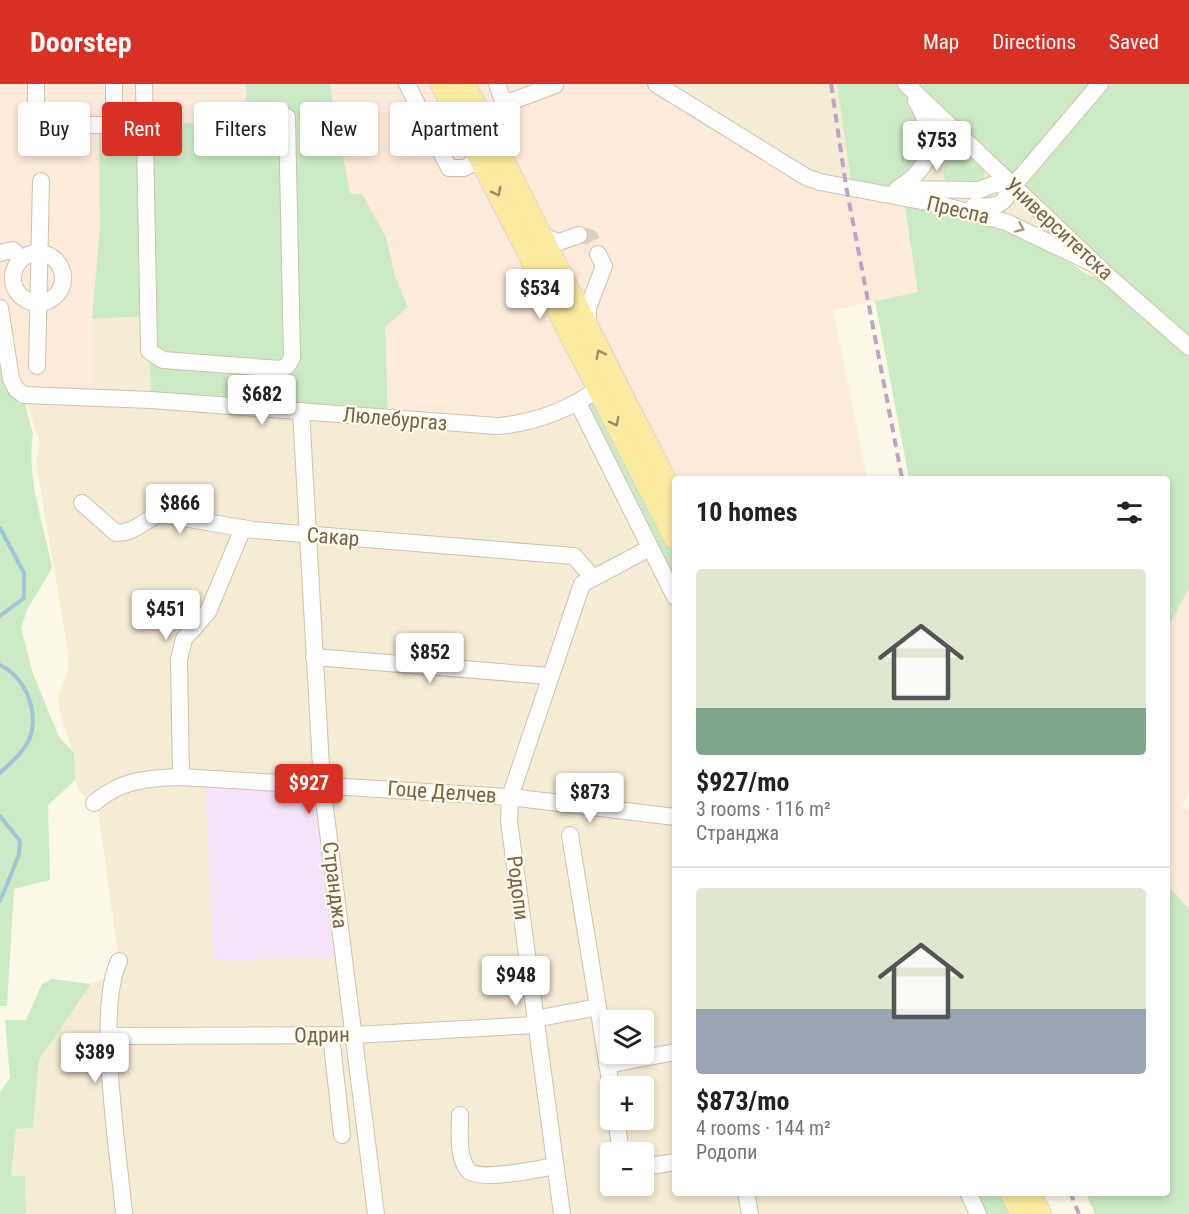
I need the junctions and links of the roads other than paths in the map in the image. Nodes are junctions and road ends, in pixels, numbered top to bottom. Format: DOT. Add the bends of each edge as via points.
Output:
graph roads {
  1 [pos="34,84"];
  2 [pos="114,84"];
  3 [pos="144,84"];
  4 [pos="407,84"];
  5 [pos="442,84"];
  6 [pos="464,84"];
  7 [pos="497,84"];
  8 [pos="656,84"];
  9 [pos="906,84"];
  10 [pos="1100,84"];
  11 [pos="555,85"];
  12 [pos="288,156"];
  13 [pos="481,159"];
  14 [pos="41,181"];
  15 [pos="1013,186"];
  16 [pos="900,193"];
  17 [pos="937,204"];
  18 [pos="539,235"];
  19 [pos="579,235"];
  20 [pos="0,253"];
  21 [pos="40,253"];
  22 [pos="598,254"];
  23 [pos="21,260"];
  24 [pos="1098,266"];
  25 [pos="38,303"];
  26 [pos="0,308"];
  27 [pos="588,330"];
  28 [pos="1189,347"];
  29 [pos="37,366"];
  30 [pos="598,389"];
  31 [pos="578,403"];
  32 [pos="301,411"];
  33 [pos="672,494"];
  34 [pos="82,503"];
  35 [pos="243,528"];
  36 [pos="672,532"];
  37 [pos="308,536"];
  38 [pos="650,548"];
  39 [pos="593,578"];
  40 [pos="672,591"];
  41 [pos="314,657"];
  42 [pos="549,676"];
  43 [pos="181,777"];
  44 [pos="322,784"];
  45 [pos="510,797"];
  46 [pos="94,803"];
  47 [pos="672,817"];
  48 [pos="570,835"];
  49 [pos="119,961"];
  50 [pos="598,1008"];
  51 [pos="535,1022"];
  52 [pos="331,1035"];
  53 [pos="354,1035"];
  54 [pos="108,1036"];
  55 [pos="672,1054"];
  56 [pos="607,1065"];
  57 [pos="609,1076"];
  58 [pos="460,1115"];
  59 [pos="342,1136"];
  60 [pos="672,1162"];
  61 [pos="654,1165"];
  62 [pos="555,1166"];
  63 [pos="747,1196"];
  64 [pos="970,1196"];
  65 [pos="1013,1196"];
  66 [pos="1031,1196"];
  67 [pos="124,1214"];
  68 [pos="376,1214"];
  69 [pos="562,1214"];
  70 [pos="750,1214"];
  71 [pos="978,1214"];
  72 [pos="1022,1214"];
  73 [pos="1040,1214"];
  1 -- 2 [label="street" via="36,117 41,125 106,125 114,118"];
  3 -- 12 [label="street" via="149,351 164,360 281,369 292,358"];
  4 -- 13 [label="street" via="449,168 464,168"];
  5 -- 13 [label="main road"];
  6 -- 18 [label="main road"];
  7 -- 11 [label="street" via="507,103 525,101"];
  8 -- 16 [label="street, Преспа" via="806,177"];
  9 -- 15 [label="street, Университетска"];
  9 -- 16 [label="street" via="929,129 930,147 926,164"];
  10 -- 15 [label="street"];
  13 -- 30 [label="main road, one-way"];
  14 -- 21 [label="street"];
  15 -- 16 [label="street" via="995,184 979,190"];
  15 -- 17 [label="street" via="1005,201 994,207"];
  15 -- 24 [label="street, Университетска"];
  16 -- 17 [label="street, Преспа"];
  17 -- 24 [label="street, Преспа, one-way" via="1006,222"];
  18 -- 19 [label="street" via="559,242"];
  18 -- 27 [label="main road"];
  20 -- 23 [label="street" via="13,250"];
  21 -- 23 [label="street"];
  21 -- 25 [label="street"];
  21 -- 25 [label="street" via="54,258 63,279 58,293"];
  22 -- 27 [label="street" via="604,266 588,308"];
  23 -- 25 [label="street" via="14,272 15,287 24,299"];
  24 -- 28 [label="street, Университетска"];
  25 -- 29 [label="street"];
  26 -- 32 [label="street, Люлебургаз" via="11,379 24,395"];
  33 -- 27 [label="main road, one-way"];
  30 -- 31 [label="street, Люлебургаз"];
  30 -- 36 [label="main road, one-way"];
  31 -- 32 [label="street, Люлебургаз" via="539,419 497,426"];
  31 -- 38 [label="street"];
  32 -- 37 [label="street, Странджа"];
  34 -- 35 [label="street, Сакар" via="116,533 128,533 161,514"];
  35 -- 37 [label="street, Сакар"];
  35 -- 43 [label="street" via="208,612 184,639 179,659"];
  37 -- 39 [label="street, Сакар" via="574,556"];
  37 -- 41 [label="street, Странджа"];
  38 -- 39 [label="street"];
  38 -- 40 [label="street"];
  39 -- 42 [label="street, Родопи" via="582,584"];
  41 -- 42 [label="street"];
  41 -- 44 [label="street, Странджа"];
  42 -- 45 [label="street, Родопи"];
  43 -- 44 [label="street, Гоце Делчев"];
  43 -- 46 [label="street, Гоце Делчев" via="119,785"];
  44 -- 45 [label="street, Гоце Делчев"];
  44 -- 53 [label="street, Странджа"];
  45 -- 47 [label="street, Гоце Делчев"];
  45 -- 51 [label="street, Родопи" via="509,820"];
  48 -- 50 [label="street"];
  49 -- 54 [label="street" via="112,975"];
  50 -- 51 [label="street, Одрин"];
  50 -- 56 [label="street"];
  51 -- 53 [label="street, Одрин"];
  51 -- 62 [label="street, Родопи"];
  52 -- 53 [label="street, Одрин"];
  52 -- 54 [label="street, Одрин"];
  52 -- 59 [label="street"];
  53 -- 68 [label="street, Странджа"];
  54 -- 67 [label="street"];
  55 -- 56 [label="street"];
  56 -- 57 [label="street"];
  58 -- 62 [label="street" via="461,1149 466,1168 473,1175"];
  60 -- 61 [label="street"];
  62 -- 69 [label="street, Родопи"];
  63 -- 70 [label="street"];
  64 -- 71 [label="street"];
  65 -- 72 [label="main road"];
  66 -- 73 [label="main road"];
}
